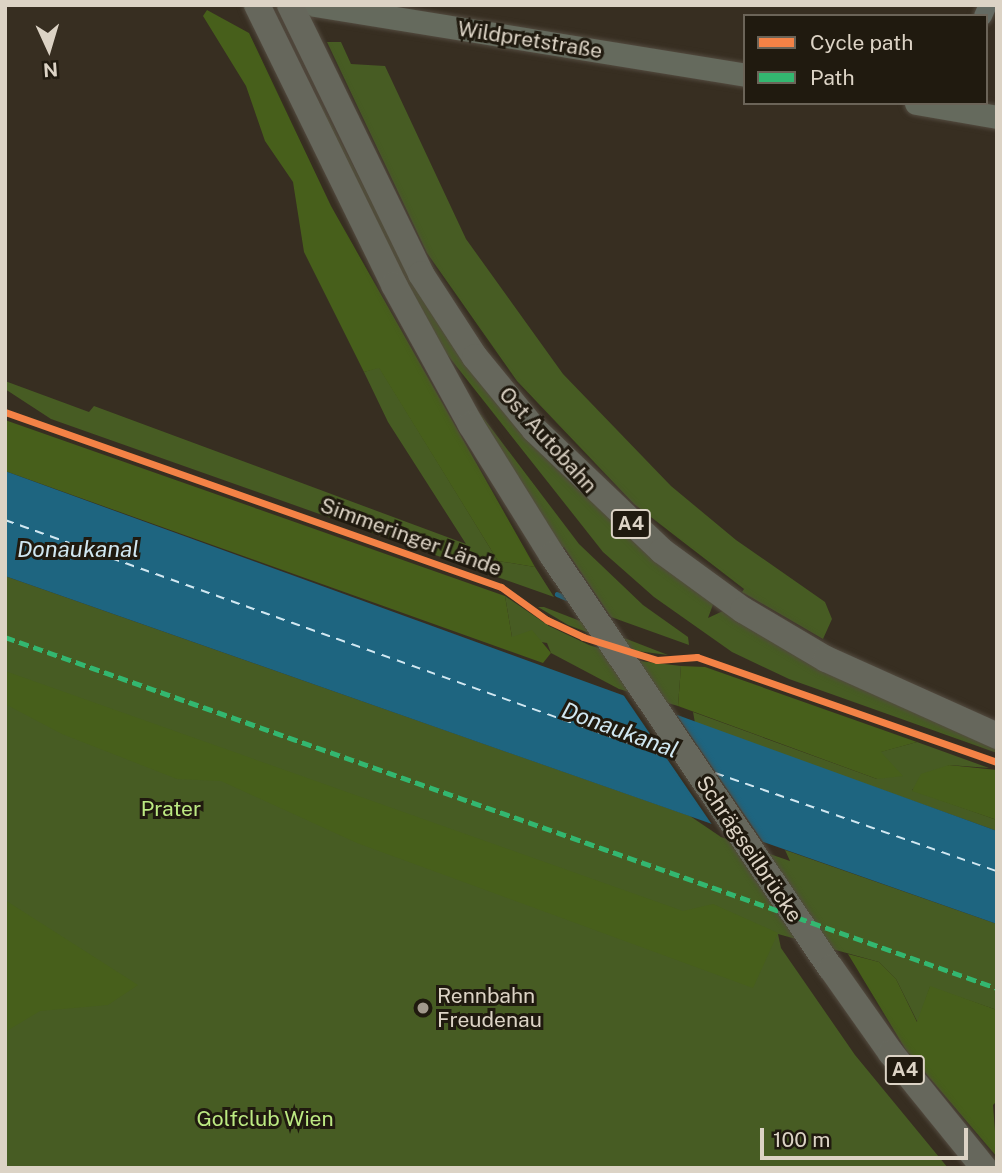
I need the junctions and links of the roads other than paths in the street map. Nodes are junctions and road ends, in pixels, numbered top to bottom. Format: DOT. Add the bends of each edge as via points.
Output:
graph roads {
  1 [pos="257,5"];
  2 [pos="290,5"];
  3 [pos="315,5"];
  4 [pos="743,75"];
  5 [pos="941,105"];
  6 [pos="997,117"];
  7 [pos="997,736"];
  8 [pos="984,1168"];
  1 -- 8 [label="highway, Schrägseilbrücke / A4" via="394,285 471,425 552,555 831,968 891,1053"];
  2 -- 7 [label="highway, Ost Autobahn / A4" via="421,274 484,367 535,430 595,492 662,551 743,610 827,659"];
  3 -- 4 [label="main road, Wildpretstraße"];
  5 -- 6 [label="main road"];
}
